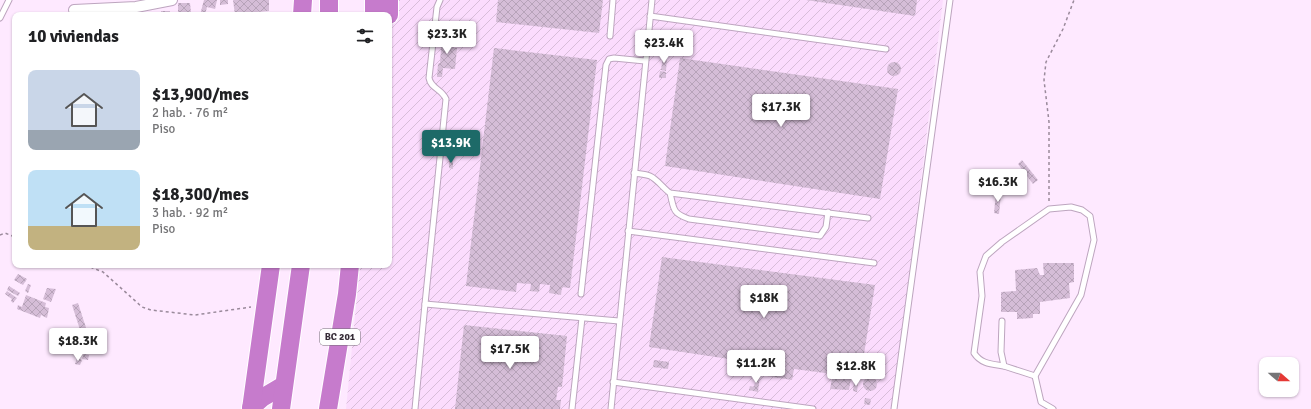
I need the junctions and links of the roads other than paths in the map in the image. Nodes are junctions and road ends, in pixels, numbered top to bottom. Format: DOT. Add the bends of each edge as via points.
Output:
graph roads {
  1 [pos="9,0"];
  2 [pos="172,0"];
  3 [pos="303,0"];
  4 [pos="329,0"];
  5 [pos="374,0"];
  6 [pos="389,0"];
  7 [pos="440,0"];
  8 [pos="614,0"];
  9 [pos="652,0"];
  10 [pos="950,0"];
  11 [pos="74,10"];
  12 [pos="302,12"];
  13 [pos="329,12"];
  14 [pos="374,12"];
  15 [pos="389,12"];
  16 [pos="650,16"];
  17 [pos="0,18"];
  18 [pos="610,36"];
  19 [pos="886,49"];
  20 [pos="645,61"];
  21 [pos="634,173"];
  22 [pos="670,192"];
  23 [pos="828,212"];
  24 [pos="868,218"];
  25 [pos="628,231"];
  26 [pos="874,263"];
  27 [pos="271,268"];
  28 [pos="301,268"];
  29 [pos="350,268"];
  30 [pos="347,294"];
  31 [pos="581,294"];
  32 [pos="424,304"];
  33 [pos="582,318"];
  34 [pos="619,321"];
  35 [pos="1002,321"];
  36 [pos="1004,366"];
  37 [pos="1035,376"];
  38 [pos="613,382"];
  39 [pos="284,385"];
  40 [pos="251,408"];
  41 [pos="280,409"];
  42 [pos="328,409"];
  43 [pos="339,409"];
  44 [pos="415,409"];
  45 [pos="572,409"];
  46 [pos="611,409"];
  47 [pos="813,409"];
  48 [pos="894,409"];
  49 [pos="1053,409"];
  1 -- 17 [label="lane"];
  2 -- 11 [label="street" via="136,7"];
  3 -- 12 [label="highway"];
  4 -- 13 [label="highway"];
  5 -- 14 [label="highway"];
  6 -- 15 [label="highway"];
  7 -- 32 [label="lane" via="436,7 428,78 430,84 443,93 446,99"];
  8 -- 18 [label="lane"];
  9 -- 16 [label="lane"];
  10 -- 48 [label="lane"];
  16 -- 19 [label="lane"];
  16 -- 20 [label="lane"];
  20 -- 21 [label="lane"];
  20 -- 31 [label="lane" via="614,58 609,59 606,65"];
  21 -- 22 [label="lane" via="650,176"];
  21 -- 25 [label="lane"];
  22 -- 23 [label="lane"];
  22 -- 23 [label="lane" via="678,216 798,234 820,236 826,227"];
  23 -- 24 [label="lane"];
  25 -- 26 [label="lane"];
  25 -- 34 [label="lane"];
  27 -- 40 [label="highway"];
  28 -- 39 [label="highway"];
  29 -- 30 [label="highway, BC 201"];
  30 -- 42 [label="highway, BC 201"];
  30 -- 43 [label="highway"];
  32 -- 33 [label="lane"];
  32 -- 44 [label="lane"];
  33 -- 34 [label="lane"];
  33 -- 45 [label="lane"];
  34 -- 38 [label="lane"];
  35 -- 36 [label="lane" via="1001,352"];
  36 -- 37 [label="lane"];
  36 -- 37 [label="lane" via="985,363 974,353 982,296 980,272 986,256 1049,209 1071,207 1082,210 1090,216 1094,240 1081,295"];
  37 -- 49 [label="lane" via="1041,402"];
  38 -- 46 [label="lane"];
  38 -- 47 [label="lane"];
  39 -- 40 [label="highway"];
  39 -- 41 [label="highway"];
}
